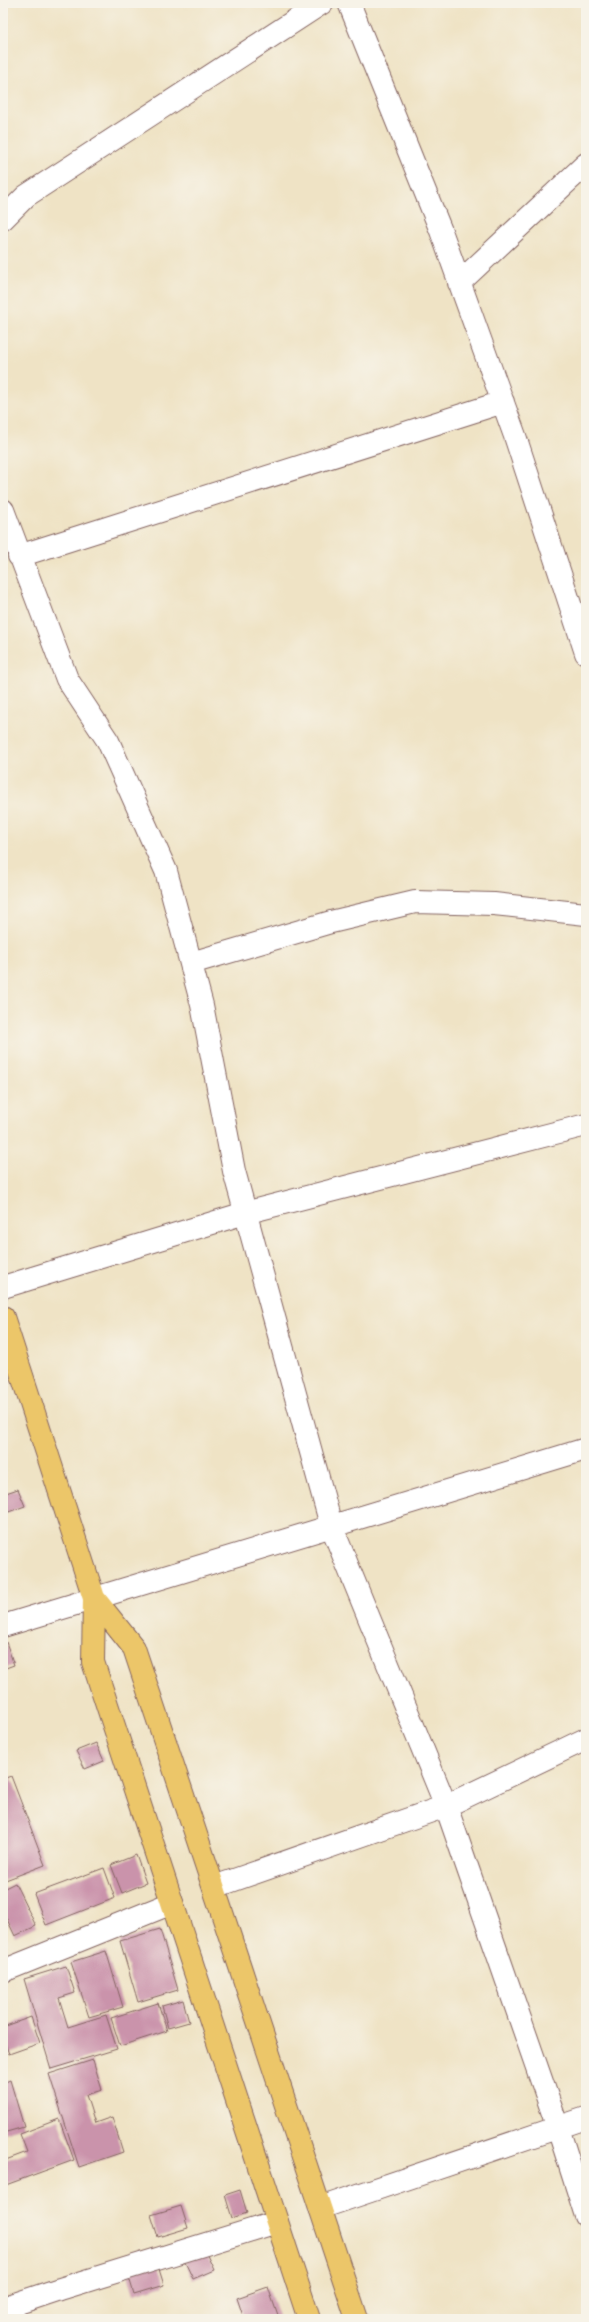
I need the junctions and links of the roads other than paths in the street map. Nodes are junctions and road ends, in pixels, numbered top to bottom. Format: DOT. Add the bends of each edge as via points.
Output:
graph roads {
  1 [pos="322,3"];
  2 [pos="349,3"];
  3 [pos="586,164"];
  4 [pos="3,219"];
  5 [pos="460,283"];
  6 [pos="503,402"];
  7 [pos="3,510"];
  8 [pos="19,556"];
  9 [pos="586,653"];
  10 [pos="586,914"];
  11 [pos="191,963"];
  12 [pos="586,1125"];
  13 [pos="245,1213"];
  14 [pos="3,1287"];
  15 [pos="3,1317"];
  16 [pos="586,1449"];
  17 [pos="331,1525"];
  18 [pos="94,1598"];
  19 [pos="3,1626"];
  20 [pos="586,1739"];
  21 [pos="446,1806"];
  22 [pos="214,1887"];
  23 [pos="172,1903"];
  24 [pos="3,1971"];
  25 [pos="586,2118"];
  26 [pos="558,2128"];
  27 [pos="320,2208"];
  28 [pos="586,2216"];
  29 [pos="277,2222"];
  30 [pos="3,2308"];
  31 [pos="309,2319"];
  32 [pos="357,2319"];
  1 -- 4 [label="street" via="26,196"];
  2 -- 5 [label="street"];
  3 -- 5 [label="street"];
  5 -- 6 [label="street"];
  6 -- 8 [label="street"];
  6 -- 9 [label="street"];
  7 -- 8 [label="street"];
  8 -- 11 [label="street" via="67,679 108,741 166,871"];
  10 -- 11 [label="street" via="494,904 415,902 331,922"];
  11 -- 13 [label="street"];
  12 -- 13 [label="street"];
  13 -- 14 [label="street"];
  13 -- 17 [label="street"];
  15 -- 18 [label="main road"];
  16 -- 17 [label="street"];
  17 -- 18 [label="street"];
  17 -- 21 [label="street"];
  18 -- 19 [label="street"];
  18 -- 22 [label="main road" via="134,1648"];
  18 -- 23 [label="main road" via="93,1662"];
  20 -- 21 [label="street"];
  21 -- 22 [label="street"];
  21 -- 26 [label="street"];
  22 -- 27 [label="main road"];
  23 -- 24 [label="street"];
  23 -- 29 [label="main road"];
  25 -- 26 [label="street"];
  26 -- 27 [label="street"];
  26 -- 28 [label="street"];
  27 -- 32 [label="main road"];
  29 -- 30 [label="street"];
  29 -- 31 [label="main road"];
}
